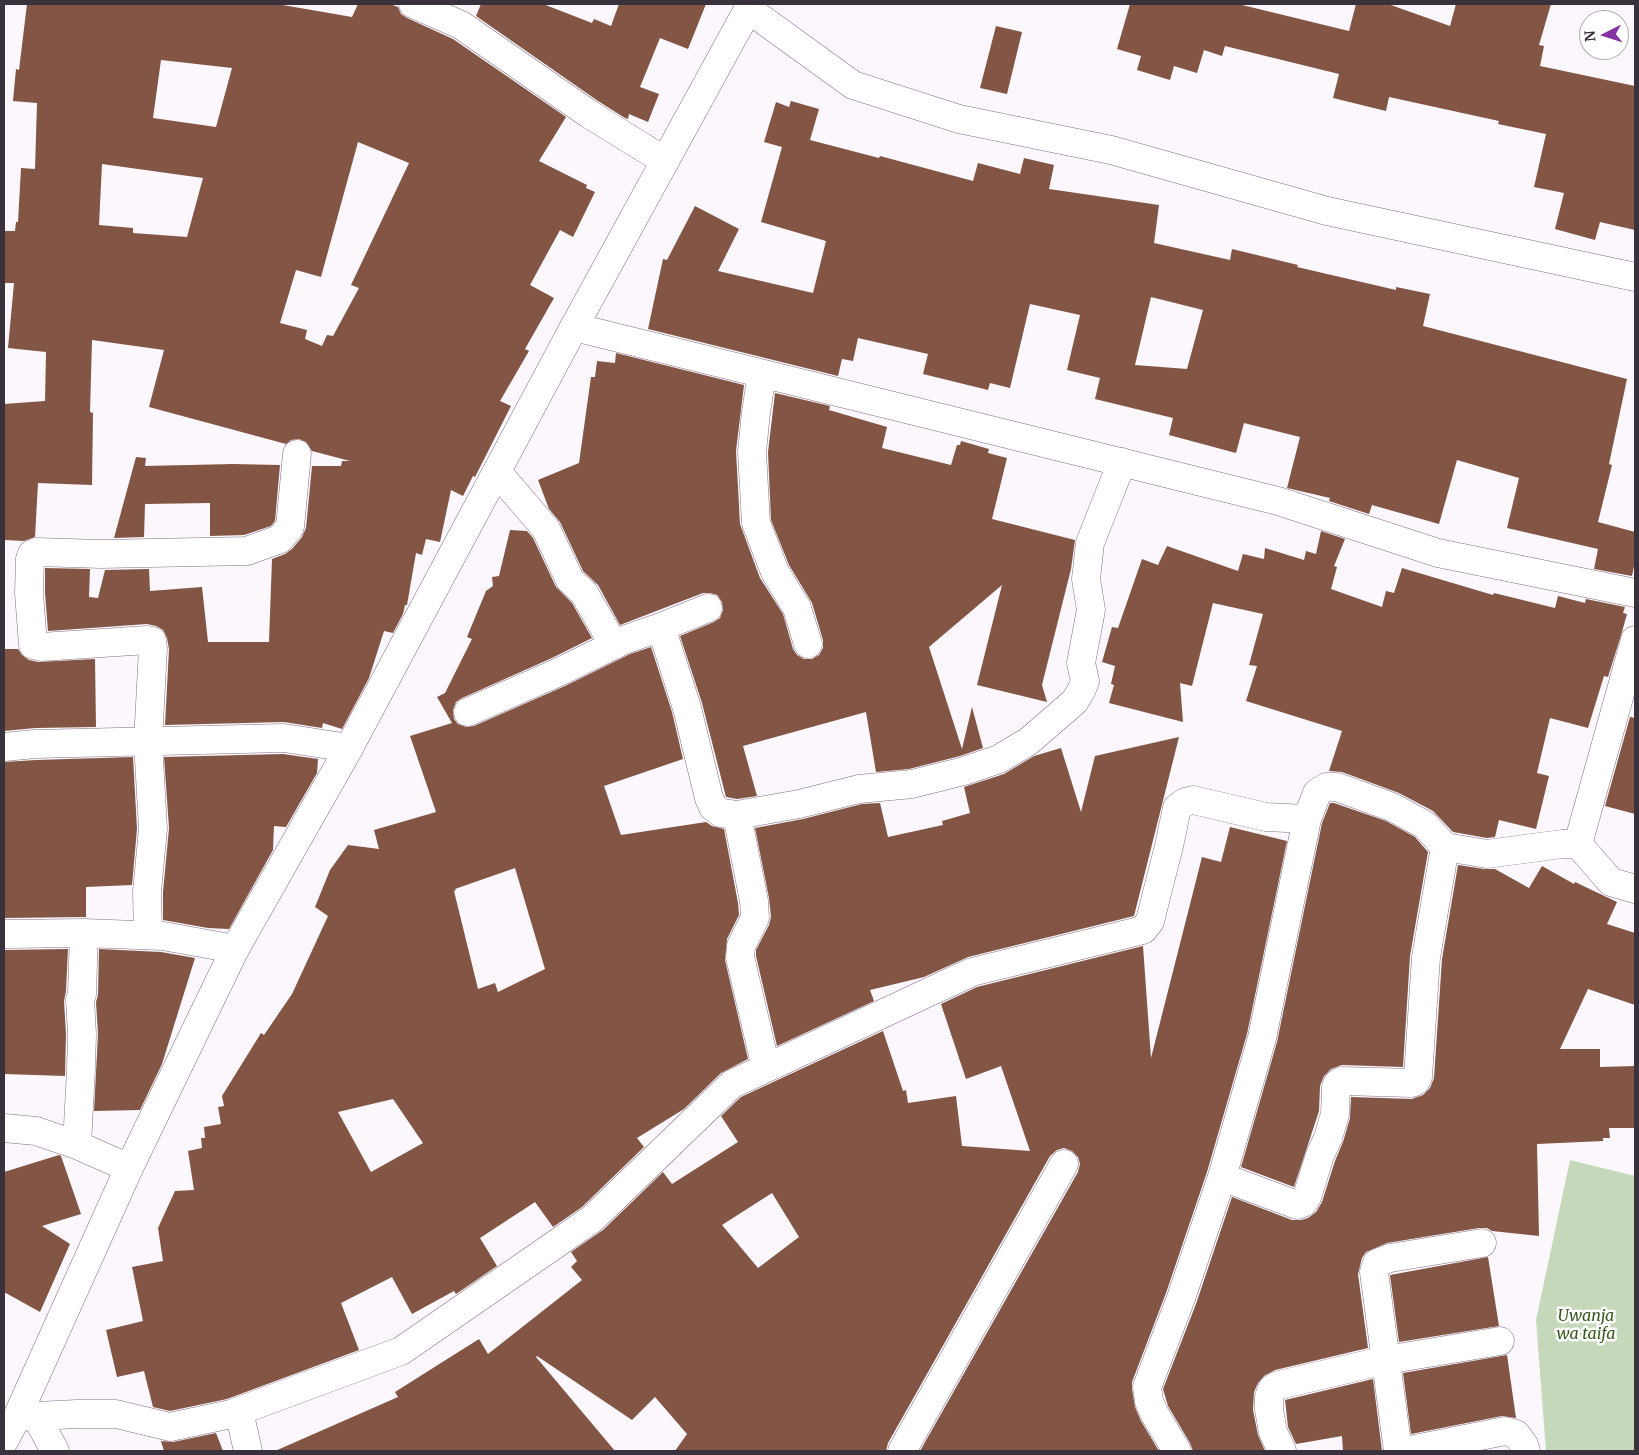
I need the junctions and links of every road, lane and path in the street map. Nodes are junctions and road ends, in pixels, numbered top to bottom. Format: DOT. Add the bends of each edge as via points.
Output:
graph roads {
  1 [pos="413,4"];
  2 [pos="750,6"];
  3 [pos="455,13"];
  4 [pos="665,161"];
  5 [pos="1635,277"];
  6 [pos="574,327"];
  7 [pos="762,374"];
  8 [pos="297,454"];
  9 [pos="1122,462"];
  10 [pos="497,472"];
  11 [pos="1635,593"];
  12 [pos="708,608"];
  13 [pos="661,627"];
  14 [pos="1635,640"];
  15 [pos="808,644"];
  16 [pos="614,645"];
  17 [pos="468,712"];
  18 [pos="148,742"];
  19 [pos="4,747"];
  20 [pos="349,748"];
  21 [pos="736,815"];
  22 [pos="1307,819"];
  23 [pos="1578,844"];
  24 [pos="1445,847"];
  25 [pos="1635,889"];
  26 [pos="84,933"];
  27 [pos="4,934"];
  28 [pos="148,935"];
  29 [pos="234,949"];
  30 [pos="766,1068"];
  31 [pos="4,1128"];
  32 [pos="77,1144"];
  33 [pos="1064,1164"];
  34 [pos="129,1168"];
  35 [pos="1222,1177"];
  36 [pos="1482,1243"];
  37 [pos="1500,1341"];
  38 [pos="1386,1360"];
  39 [pos="239,1411"];
  40 [pos="26,1417"];
  41 [pos="4,1441"];
  42 [pos="1461,1445"];
  43 [pos="55,1451"];
  44 [pos="248,1451"];
  45 [pos="902,1451"];
  46 [pos="1177,1451"];
  47 [pos="1282,1451"];
  48 [pos="1398,1451"];
  49 [pos="1405,1451"];
  50 [pos="1526,1451"];
  1 -- 3 [label="street"];
  2 -- 4 [label="street"];
  2 -- 5 [label="street" via="852,85 958,119 1111,150 1327,211"];
  3 -- 4 [label="street" via="468,31 589,114"];
  4 -- 6 [label="street"];
  6 -- 7 [label="street"];
  6 -- 10 [label="street"];
  7 -- 9 [label="street"];
  7 -- 15 [label="street" via="752,452 756,523 775,572 797,608"];
  8 -- 18 [label="street" via="290,527 280,539 247,551 32,554 29,593 33,645 152,641"];
  9 -- 11 [label="street" via="1278,501 1438,553"];
  9 -- 21 [label="street" via="1090,543 1086,579 1090,610 1081,663 1085,681 1075,701 1029,741 999,759 964,772 912,784 859,789"];
  10 -- 16 [label="street" via="546,529 570,580 584,593"];
  10 -- 20 [label="street"];
  12 -- 13 [label="street"];
  13 -- 16 [label="street"];
  13 -- 21 [label="street" via="687,708 713,808"];
  14 -- 23 [label="street"];
  16 -- 17 [label="street"];
  18 -- 19 [label="street"];
  18 -- 20 [label="street" via="284,738"];
  18 -- 28 [label="street" via="153,829 147,891"];
  20 -- 29 [label="street"];
  21 -- 30 [label="street" via="755,918 741,946 740,957"];
  22 -- 24 [label="street" via="1317,793 1326,787 1338,787 1392,807 1425,825"];
  22 -- 30 [label="street" via="1266,817 1194,800 1185,802 1177,808 1150,921 1143,930 972,972"];
  22 -- 35 [label="street" via="1262,1038"];
  23 -- 24 [label="street" via="1487,854"];
  23 -- 25 [label="street" via="1611,882"];
  24 -- 35 [label="street" via="1426,957 1416,1081 1338,1083 1335,1114 1303,1203 1297,1205"];
  26 -- 27 [label="street"];
  26 -- 28 [label="street"];
  26 -- 32 [label="street"];
  28 -- 29 [label="street"];
  29 -- 34 [label="street"];
  30 -- 39 [label="street" via="732,1084 592,1220 401,1351"];
  31 -- 32 [label="street" via="36,1131"];
  32 -- 34 [label="street"];
  33 -- 45 [label="street"];
  34 -- 40 [label="street"];
  35 -- 46 [label="street" via="1147,1387 1148,1401"];
  36 -- 38 [label="street" via="1377,1263 1374,1272"];
  37 -- 38 [label="street"];
  38 -- 47 [label="street" via="1297,1380 1272,1389 1269,1410 1273,1432"];
  38 -- 48 [label="street"];
  39 -- 40 [label="street" via="170,1427 116,1414"];
  39 -- 44 [label="street"];
  40 -- 41 [label="street"];
  40 -- 43 [label="street"];
  42 -- 49 [label="street"];
  42 -- 50 [label="street" via="1505,1431 1516,1434"];
}
